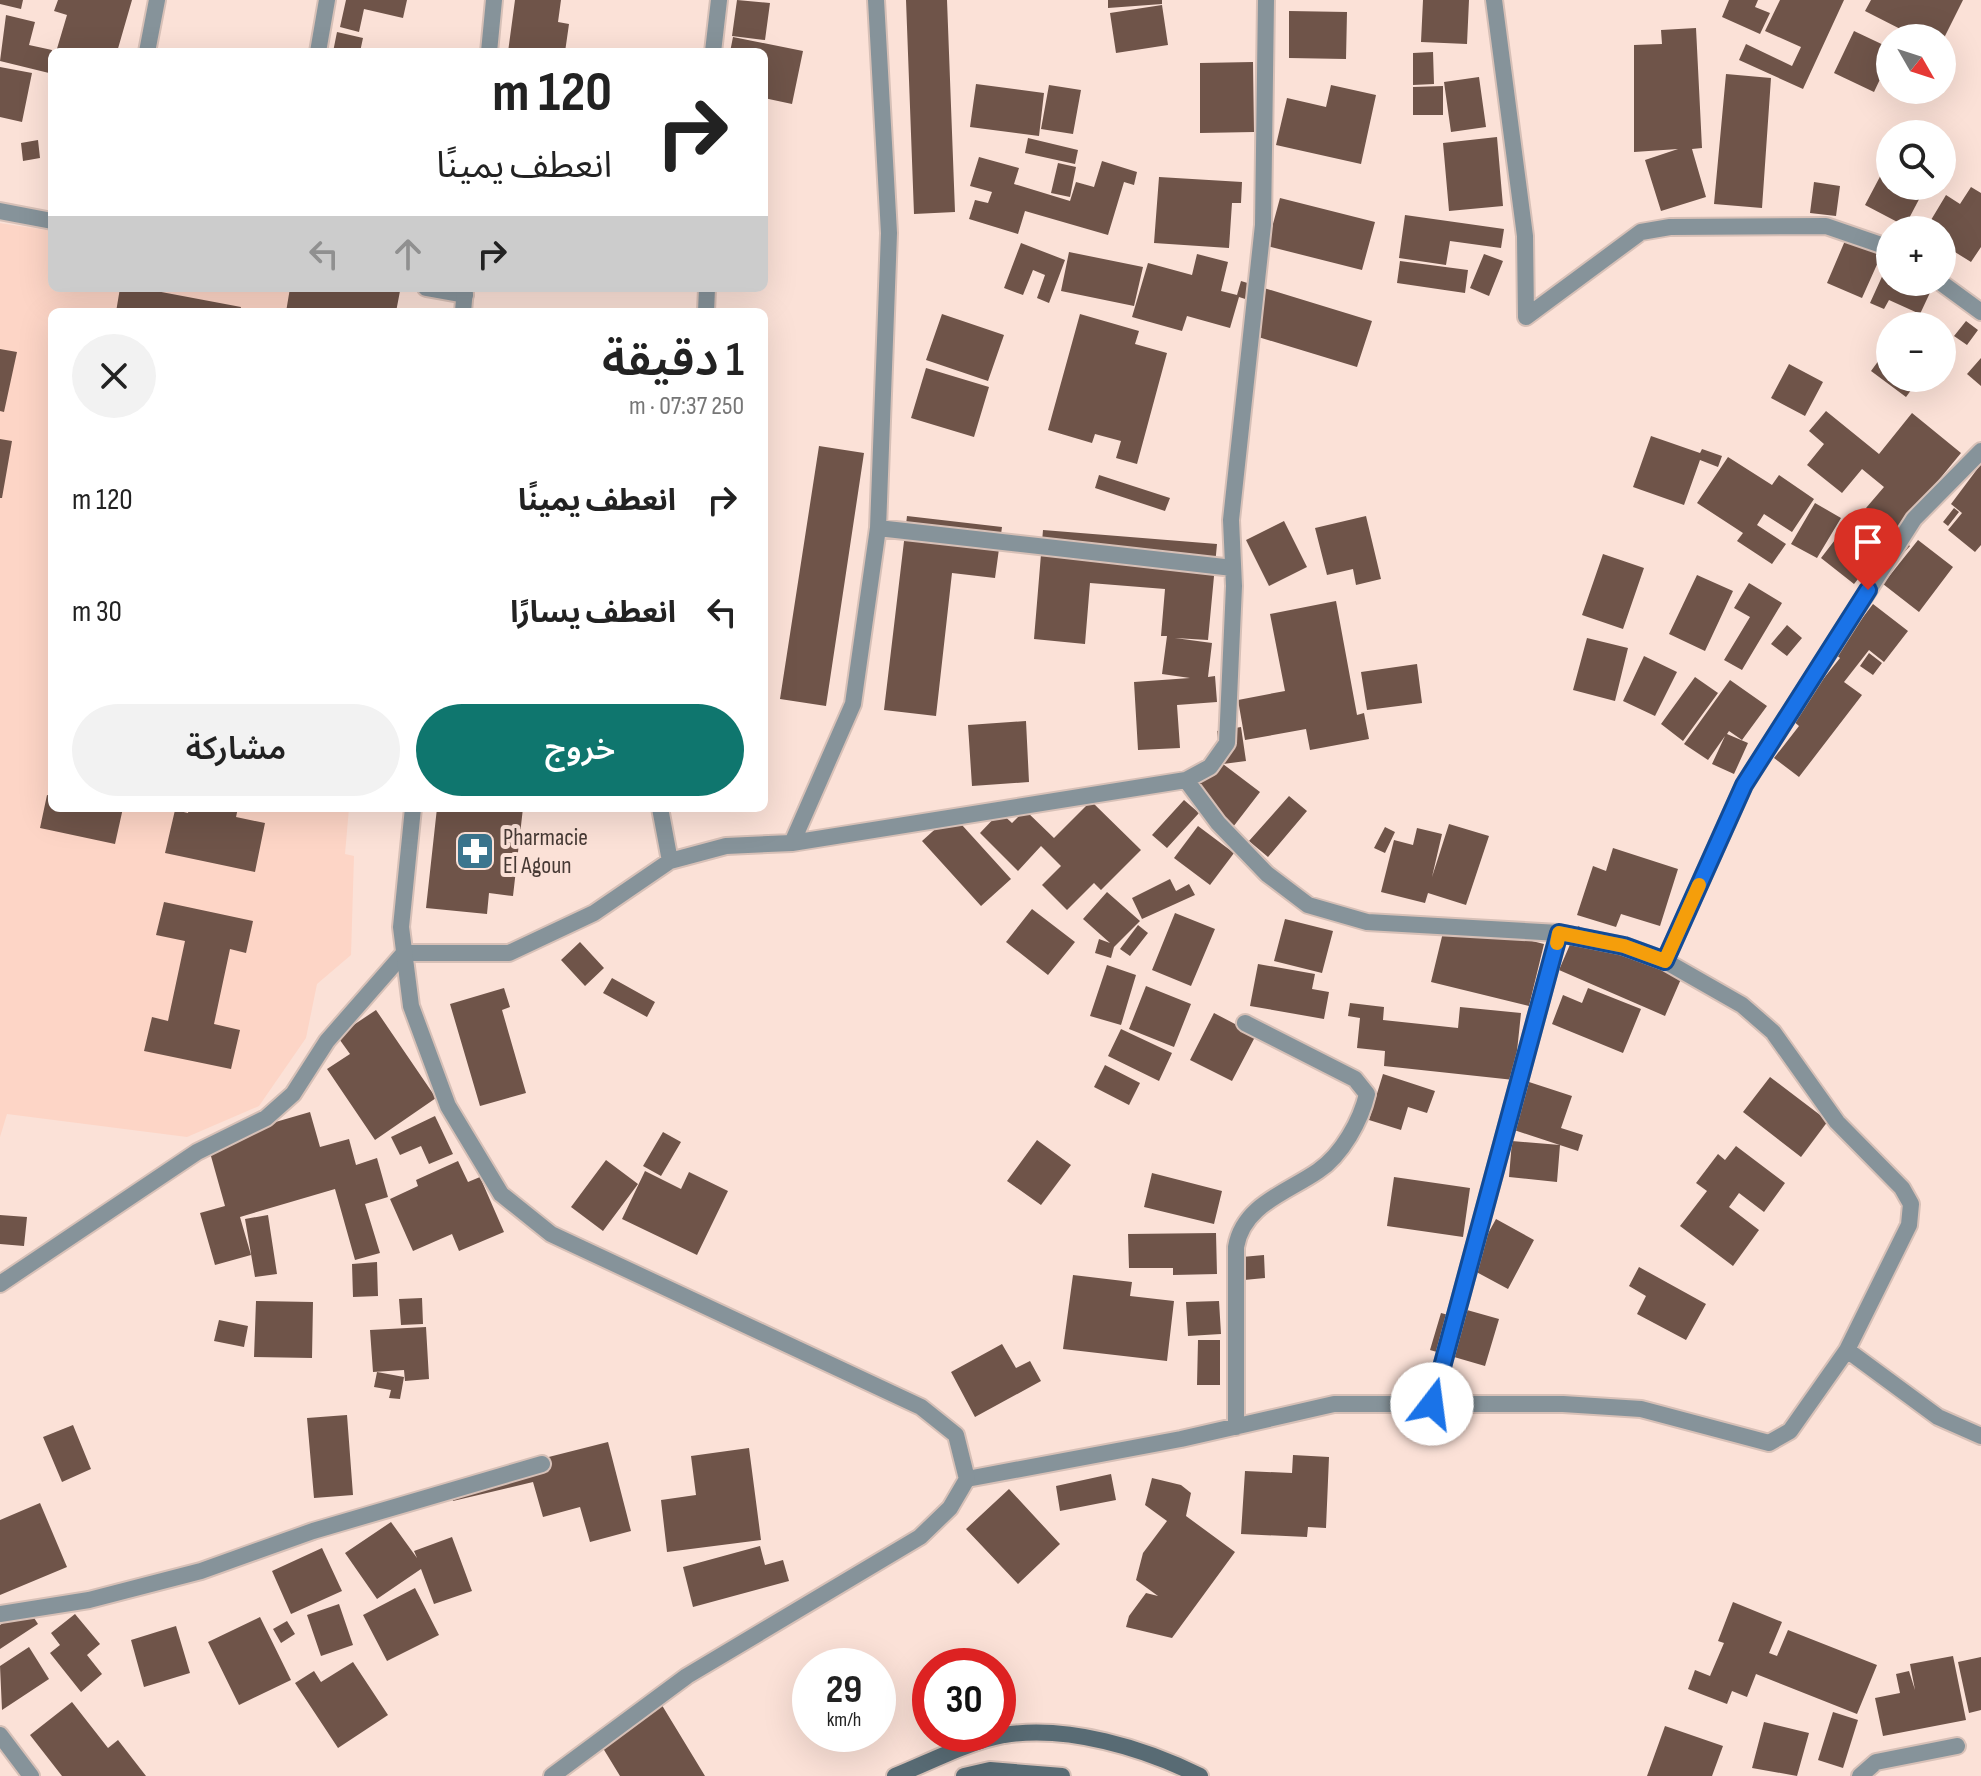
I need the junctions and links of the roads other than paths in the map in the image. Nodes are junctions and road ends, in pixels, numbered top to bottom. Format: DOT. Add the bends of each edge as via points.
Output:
graph roads {
  1 [pos="157,0"];
  2 [pos="327,0"];
  3 [pos="494,0"];
  4 [pos="719,0"];
  5 [pos="876,0"];
  6 [pos="1266,0"];
  7 [pos="1494,0"];
  8 [pos="148,48"];
  9 [pos="319,48"];
  10 [pos="489,48"];
  11 [pos="713,48"];
  12 [pos="0,211"];
  13 [pos="48,220"];
  14 [pos="1876,243"];
  15 [pos="441,292"];
  16 [pos="1956,294"];
  17 [pos="464,298"];
  18 [pos="1981,312"];
  19 [pos="1981,451"];
  20 [pos="878,528"];
  21 [pos="1233,568"];
  22 [pos="1186,780"];
  23 [pos="413,812"];
  24 [pos="661,812"];
  25 [pos="792,843"];
  26 [pos="670,861"];
  27 [pos="1559,933"];
  28 [pos="404,953"];
  29 [pos="1665,961"];
  30 [pos="1245,1023"];
  31 [pos="0,1284"];
  32 [pos="1847,1350"];
  33 [pos="1432,1404"];
  34 [pos="1236,1427"];
  35 [pos="1981,1436"];
  36 [pos="542,1464"];
  37 [pos="967,1479"];
  38 [pos="0,1614"];
  39 [pos="0,1735"];
  40 [pos="1957,1746"];
  41 [pos="31,1776"];
  42 [pos="552,1776"];
  43 [pos="895,1776"];
  44 [pos="964,1776"];
  45 [pos="1062,1776"];
  46 [pos="1200,1776"];
  47 [pos="1860,1776"];
  1 -- 8 [label="street"];
  2 -- 9 [label="street"];
  3 -- 10 [label="street"];
  4 -- 11 [label="street"];
  5 -- 20 [label="street" via="889,233"];
  6 -- 21 [label="street" via="1263,225 1231,520"];
  7 -- 14 [label="street" via="1525,236 1526,317 1641,232 1670,227 1826,226"];
  12 -- 13 [label="street"];
  15 -- 17 [label="street"];
  16 -- 18 [label="street"];
  19 -- 29 [label="street" via="1914,519 1767,747 1744,785"];
  20 -- 21 [label="street"];
  20 -- 25 [label="street" via="853,704"];
  21 -- 22 [label="street" via="1227,743 1210,767"];
  22 -- 25 [label="street"];
  22 -- 27 [label="street" via="1267,874 1308,905 1367,922"];
  23 -- 28 [label="street" via="401,927"];
  24 -- 26 [label="street"];
  25 -- 26 [label="street" via="726,846"];
  26 -- 28 [label="street" via="594,913 509,953"];
  27 -- 29 [label="street" via="1624,946"];
  27 -- 33 [label="street"];
  28 -- 31 [label="street" via="327,1041 293,1094 266,1118 197,1152"];
  28 -- 37 [label="street" via="411,1006 448,1106 501,1194 551,1234 921,1407 956,1435"];
  29 -- 32 [label="street" via="1742,1005 1773,1032 1837,1122 1902,1188 1911,1204 1909,1225"];
  30 -- 34 [label="street" via="1355,1079 1367,1094 1362,1118 1322,1169 1255,1210 1239,1228"];
  32 -- 33 [label="street" via="1790,1431 1769,1443 1641,1409"];
  32 -- 35 [label="street" via="1938,1417"];
  33 -- 34 [label="street" via="1334,1404"];
  34 -- 37 [label="street"];
  36 -- 38 [label="street" via="313,1531 201,1571 89,1600"];
  37 -- 42 [label="street" via="950,1508 920,1537 687,1676"];
  39 -- 41 [label="street"];
  40 -- 47 [label="street" via="1876,1762"];
  43 -- 46 [label="main road" via="1004,1735 1050,1735 1138,1752"];
  44 -- 45 [label="main road" via="990,1770"];
}
